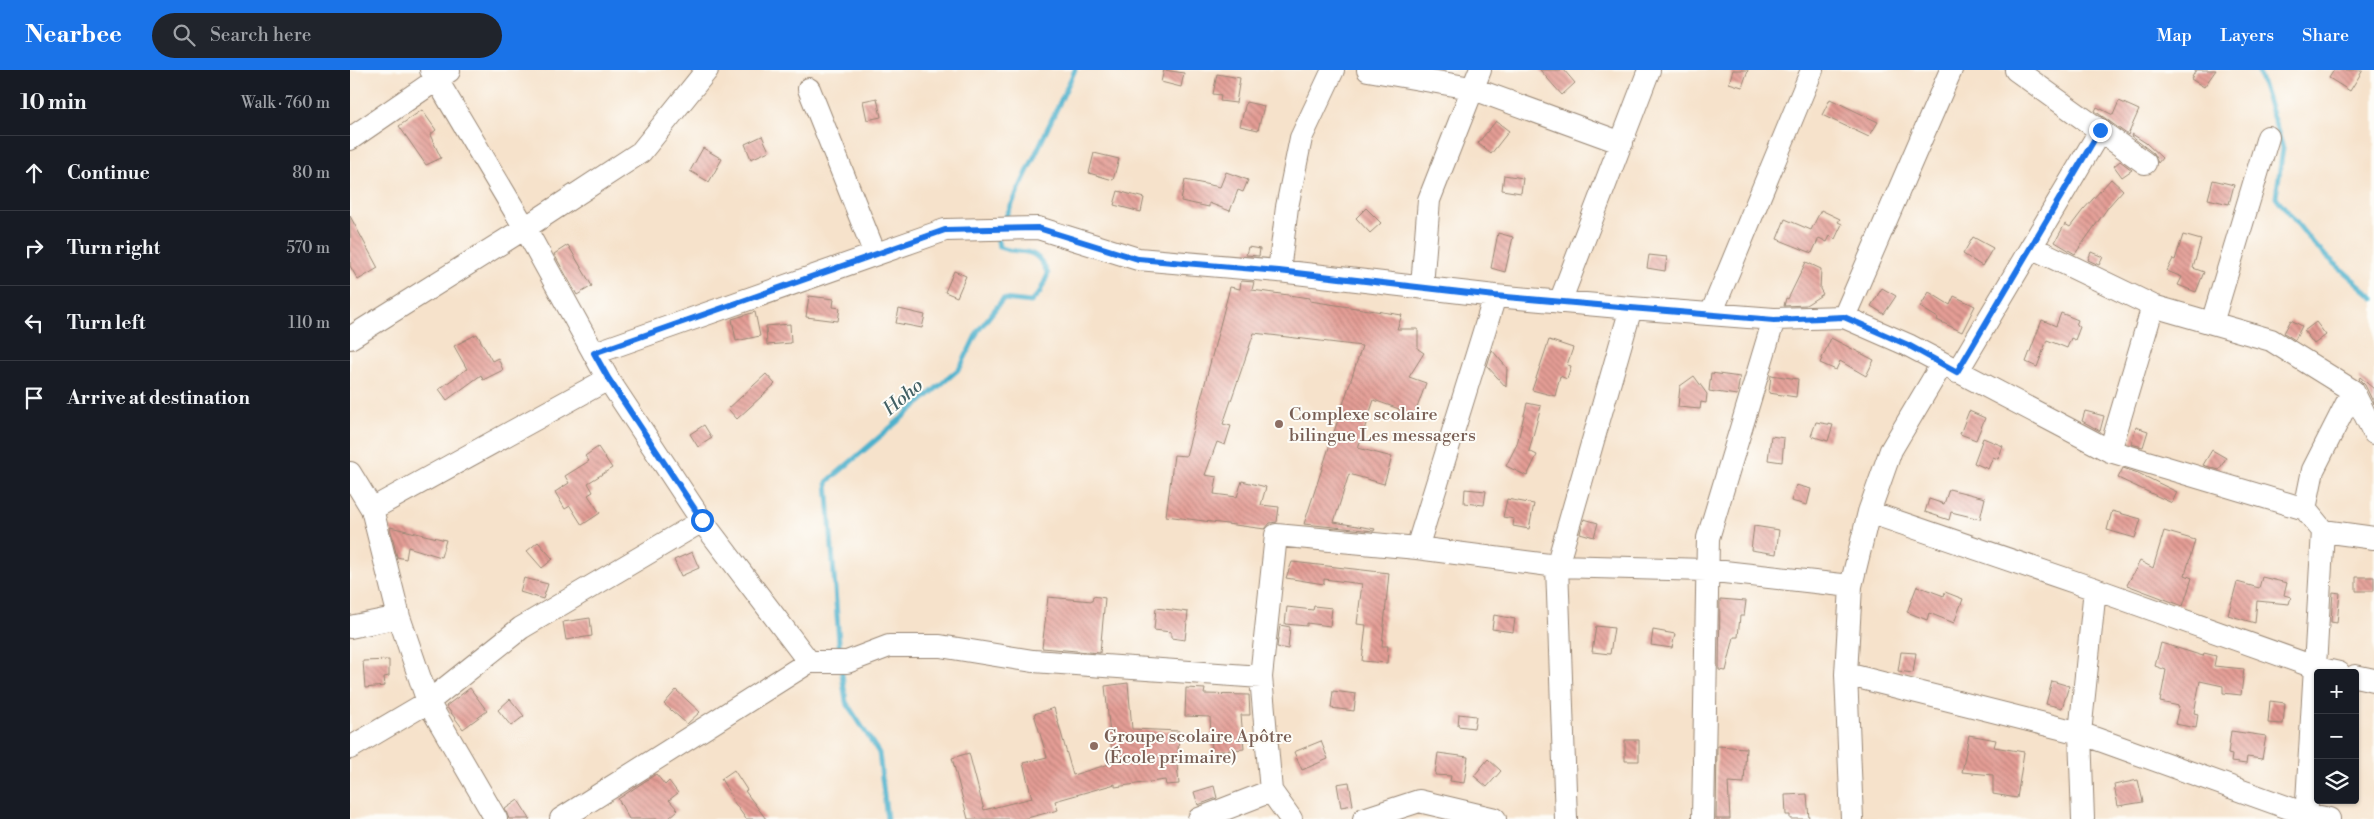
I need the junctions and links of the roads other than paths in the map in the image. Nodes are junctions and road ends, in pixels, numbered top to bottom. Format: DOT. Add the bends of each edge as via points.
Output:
graph roads {
  1 [pos="707,70"];
  2 [pos="1333,70"];
  3 [pos="1368,70"];
  4 [pos="1649,70"];
  5 [pos="1812,70"];
  6 [pos="1951,70"];
  7 [pos="2016,70"];
  8 [pos="440,73"];
  9 [pos="1476,79"];
  10 [pos="809,89"];
  11 [pos="2100,130"];
  12 [pos="2268,137"];
  13 [pos="350,139"];
  14 [pos="1622,143"];
  15 [pos="2145,163"];
  16 [pos="525,228"];
  17 [pos="2030,248"];
  18 [pos="875,254"];
  19 [pos="1279,271"];
  20 [pos="1422,286"];
  21 [pos="1495,296"];
  22 [pos="1560,302"];
  23 [pos="2153,306"];
  24 [pos="1631,308"];
  25 [pos="1711,314"];
  26 [pos="1844,317"];
  27 [pos="1774,320"];
  28 [pos="2212,323"];
  29 [pos="350,338"];
  30 [pos="594,353"];
  31 [pos="1950,368"];
  32 [pos="608,378"];
  33 [pos="2354,391"];
  34 [pos="2374,432"];
  35 [pos="2110,451"];
  36 [pos="350,473"];
  37 [pos="372,509"];
  38 [pos="2305,509"];
  39 [pos="1869,512"];
  40 [pos="702,520"];
  41 [pos="2323,532"];
  42 [pos="2374,538"];
  43 [pos="1417,548"];
  44 [pos="1557,566"];
  45 [pos="1706,570"];
  46 [pos="1851,586"];
  47 [pos="2095,589"];
  48 [pos="399,616"];
  49 [pos="350,627"];
  50 [pos="809,662"];
  51 [pos="2317,668"];
  52 [pos="2321,669"];
  53 [pos="1846,674"];
  54 [pos="1261,677"];
  55 [pos="2359,677"];
  56 [pos="2374,680"];
  57 [pos="428,702"];
  58 [pos="2080,733"];
  59 [pos="350,748"];
  60 [pos="1271,791"];
  61 [pos="2306,816"];
  62 [pos="496,819"];
  63 [pos="561,819"];
  64 [pos="1199,819"];
  65 [pos="1291,819"];
  66 [pos="1364,819"];
  67 [pos="1494,819"];
  68 [pos="1566,819"];
  69 [pos="1703,819"];
  70 [pos="1852,819"];
  71 [pos="2083,819"];
  72 [pos="2329,819"];
  1 -- 16 [label="street" via="641,152"];
  2 -- 19 [label="street" via="1301,138"];
  3 -- 9 [label="street"];
  4 -- 14 [label="street"];
  5 -- 25 [label="street"];
  6 -- 26 [label="street"];
  7 -- 11 [label="street"];
  8 -- 13 [label="street"];
  8 -- 16 [label="street"];
  9 -- 14 [label="street"];
  9 -- 20 [label="street" via="1430,200"];
  10 -- 18 [label="street"];
  11 -- 15 [label="street"];
  11 -- 17 [label="street"];
  12 -- 28 [label="street"];
  14 -- 22 [label="street"];
  16 -- 29 [label="street"];
  16 -- 30 [label="street"];
  17 -- 23 [label="street"];
  17 -- 31 [label="street"];
  18 -- 19 [label="street" via="945,230 1038,228 1138,259"];
  18 -- 30 [label="street"];
  19 -- 20 [label="street"];
  20 -- 21 [label="street"];
  21 -- 22 [label="street"];
  21 -- 43 [label="street"];
  22 -- 24 [label="street"];
  23 -- 28 [label="street"];
  23 -- 35 [label="street"];
  24 -- 25 [label="street"];
  24 -- 44 [label="street"];
  25 -- 27 [label="street"];
  26 -- 27 [label="street"];
  26 -- 31 [label="street" via="1908,345"];
  27 -- 45 [label="street" via="1708,538"];
  28 -- 33 [label="street" via="2271,340"];
  30 -- 32 [label="street"];
  31 -- 35 [label="street"];
  31 -- 39 [label="street" via="1891,450"];
  32 -- 37 [label="street"];
  32 -- 40 [label="street"];
  33 -- 34 [label="street"];
  33 -- 38 [label="street" via="2313,470"];
  35 -- 38 [label="street"];
  36 -- 37 [label="street"];
  37 -- 48 [label="street"];
  38 -- 41 [label="street"];
  39 -- 46 [label="street"];
  39 -- 47 [label="street"];
  40 -- 50 [label="street"];
  40 -- 57 [label="street" via="521,628"];
  41 -- 42 [label="street"];
  41 -- 51 [label="street"];
  43 -- 44 [label="street"];
  43 -- 54 [label="street" via="1276,535"];
  44 -- 45 [label="street"];
  44 -- 68 [label="street"];
  45 -- 46 [label="street"];
  45 -- 69 [label="street"];
  46 -- 53 [label="street"];
  47 -- 51 [label="street"];
  47 -- 58 [label="street"];
  48 -- 49 [label="street"];
  48 -- 57 [label="street"];
  50 -- 54 [label="street" via="841,662 889,646 940,646 1034,661"];
  50 -- 63 [label="street"];
  51 -- 52 [label="street"];
  51 -- 61 [label="street"];
  53 -- 58 [label="street"];
  53 -- 70 [label="street"];
  54 -- 60 [label="street"];
  55 -- 56 [label="street"];
  57 -- 59 [label="street"];
  57 -- 62 [label="street"];
  58 -- 61 [label="street"];
  58 -- 71 [label="street"];
  60 -- 64 [label="street"];
  60 -- 65 [label="street"];
  61 -- 72 [label="street"];
  66 -- 67 [label="street" via="1419,801"];
}
